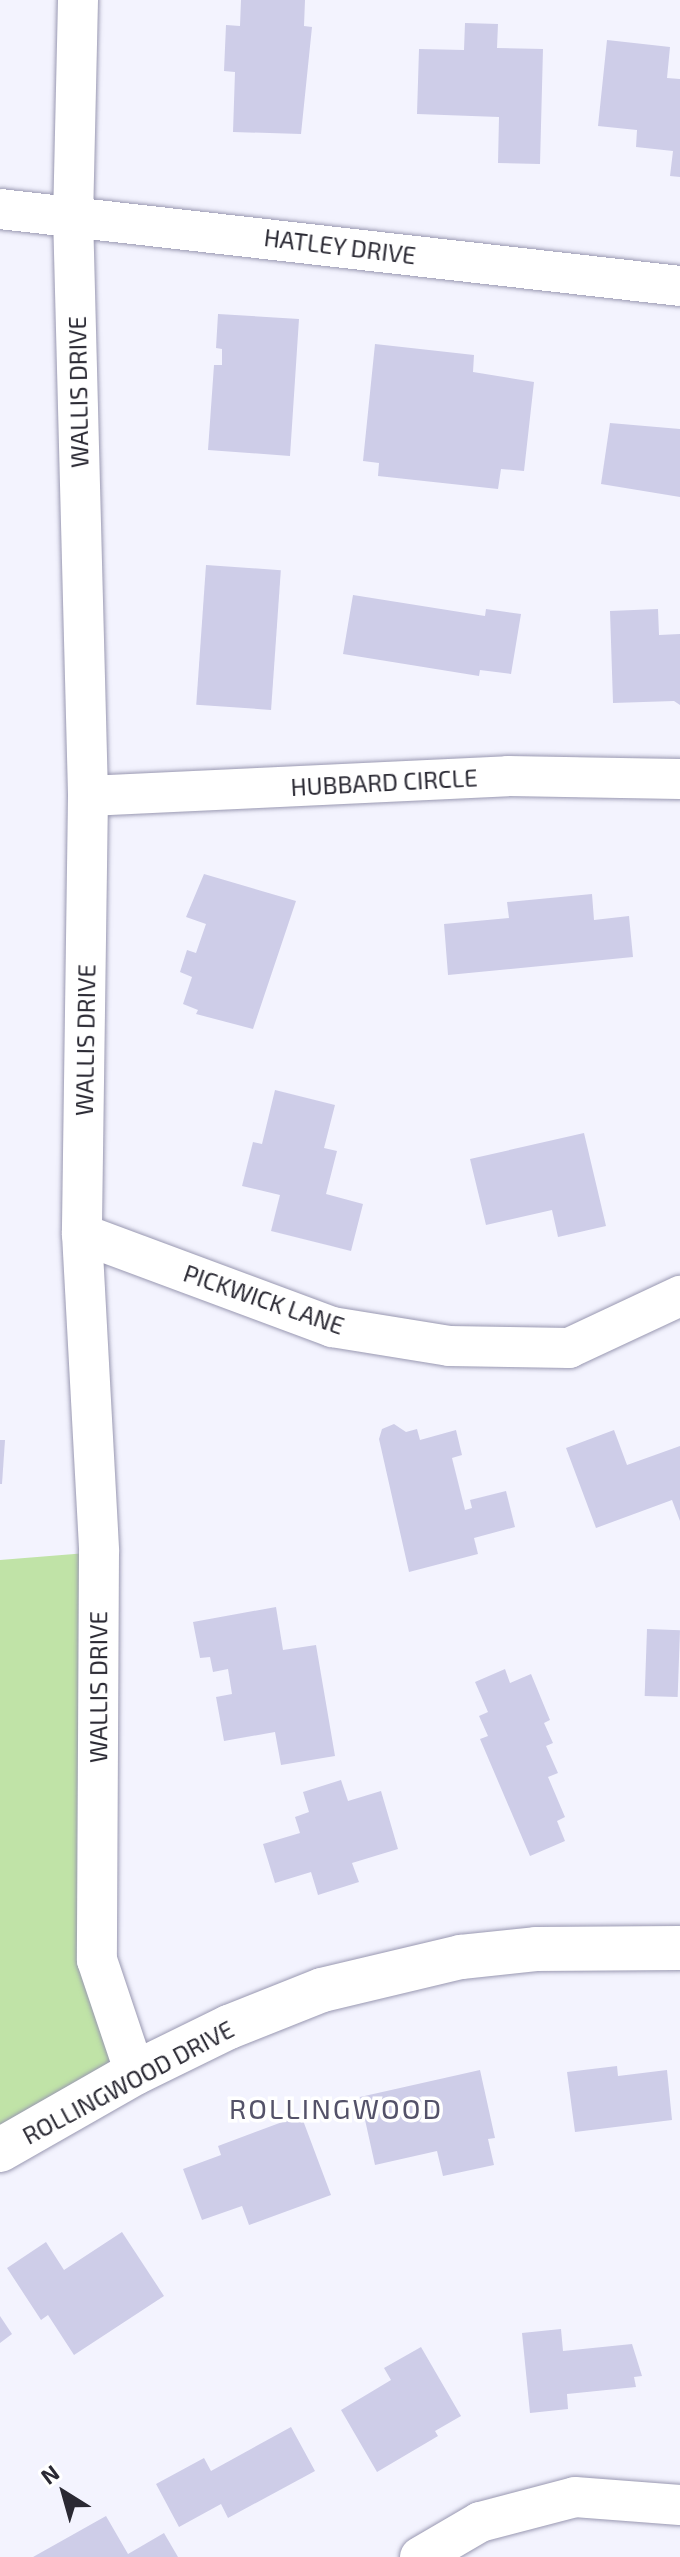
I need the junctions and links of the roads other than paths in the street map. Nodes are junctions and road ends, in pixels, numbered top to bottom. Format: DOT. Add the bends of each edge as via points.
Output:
graph roads {
  1 [pos="78,0"];
  2 [pos="0,209"];
  3 [pos="73,214"];
  4 [pos="680,286"];
  5 [pos="680,779"];
  6 [pos="88,796"];
  7 [pos="82,1234"];
  8 [pos="680,1296"];
  9 [pos="680,1948"];
  10 [pos="135,2073"];
  11 [pos="0,2150"];
  12 [pos="680,2505"];
  13 [pos="420,2557"];
  1 -- 3 [label="street, WALLIS DRIVE"];
  2 -- 3 [label="street, HATLEY DRIVE"];
  3 -- 4 [label="street, HATLEY DRIVE"];
  3 -- 6 [label="street, WALLIS DRIVE"];
  5 -- 6 [label="street, HUBBARD CIRCLE" via="508,776"];
  6 -- 7 [label="street, WALLIS DRIVE"];
  7 -- 8 [label="street, PICKWICK LANE" via="332,1327 449,1346 569,1348"];
  7 -- 10 [label="street, WALLIS DRIVE" via="99,1552 97,1960"];
  9 -- 10 [label="street, ROLLINGWOOD DRIVE" via="536,1949 391,1972 322,1990"];
  10 -- 11 [label="street, ROLLINGWOOD DRIVE"];
  12 -- 13 [label="street" via="575,2497 480,2522"];
}
